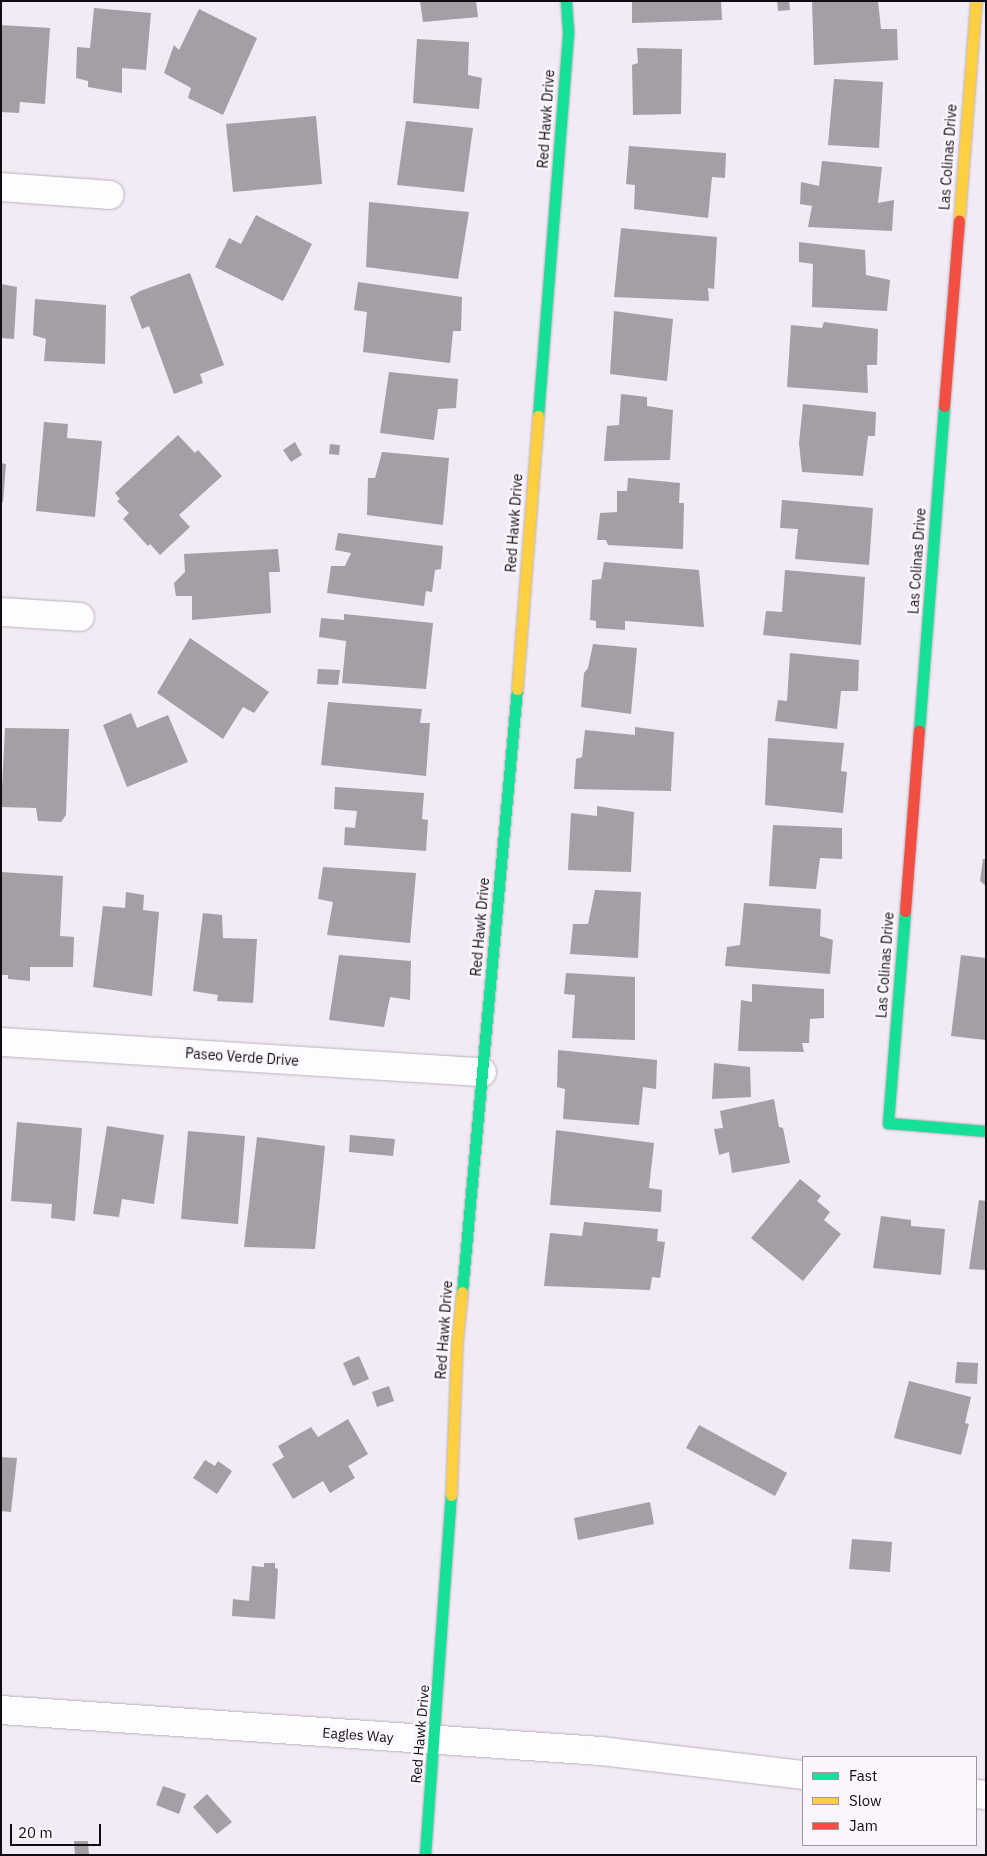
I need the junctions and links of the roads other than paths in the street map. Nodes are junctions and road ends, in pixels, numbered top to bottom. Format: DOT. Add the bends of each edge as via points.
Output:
graph roads {
  1 [pos="566,1"];
  2 [pos="976,1"];
  3 [pos="1,187"];
  4 [pos="110,195"];
  5 [pos="1,612"];
  6 [pos="80,617"];
  7 [pos="1,1042"];
  8 [pos="482,1072"];
  9 [pos="986,1131"];
  10 [pos="1,1710"];
  11 [pos="435,1740"];
  12 [pos="802,1775"];
  13 [pos="425,1855"];
  1 -- 8 [label="street, Red Hawk Drive" via="568,32 516,696"];
  2 -- 9 [label="street, Las Colinas Drive" via="888,1123"];
  3 -- 4 [label="street"];
  5 -- 6 [label="street"];
  7 -- 8 [label="street, Paseo Verde Drive"];
  8 -- 11 [label="street, Red Hawk Drive" via="457,1342 450,1535"];
  10 -- 11 [label="street, Eagles Way"];
  11 -- 12 [label="street, Eagles Way" via="601,1752"];
  11 -- 13 [label="street, Red Hawk Drive"];
}
